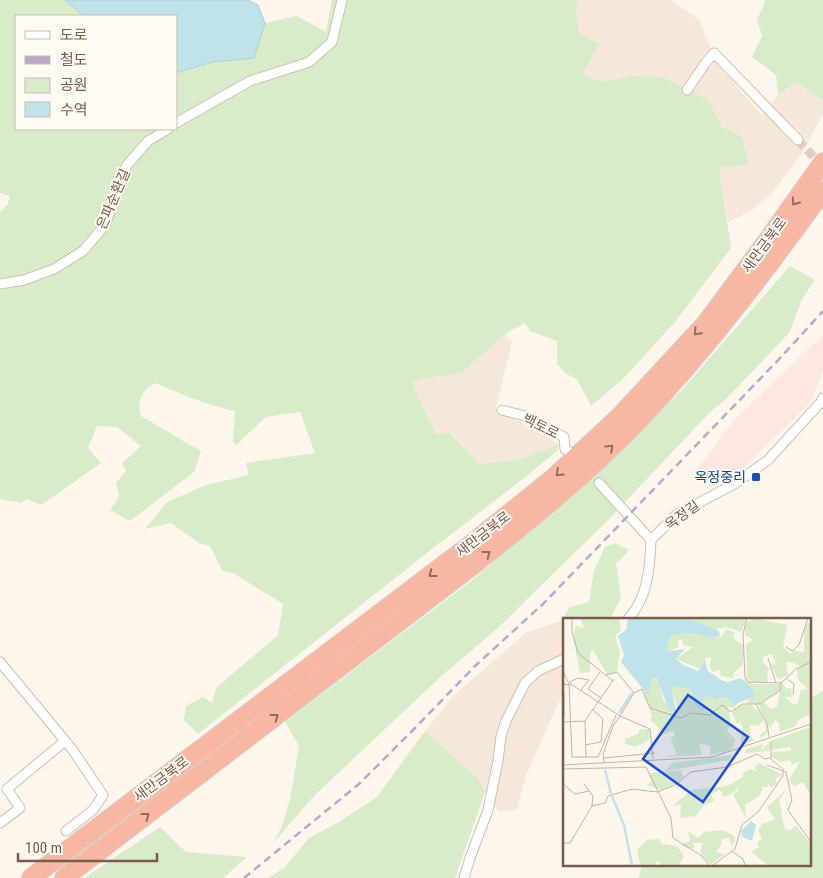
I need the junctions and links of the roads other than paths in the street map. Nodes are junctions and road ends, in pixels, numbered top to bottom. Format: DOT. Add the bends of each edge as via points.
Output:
graph roads {
  1 [pos="342,0"];
  2 [pos="687,90"];
  3 [pos="178,122"];
  4 [pos="166,130"];
  5 [pos="798,140"];
  6 [pos="823,162"];
  7 [pos="823,191"];
  8 [pos="0,284"];
  9 [pos="823,398"];
  10 [pos="502,410"];
  11 [pos="568,451"];
  12 [pos="599,483"];
  13 [pos="650,540"];
  14 [pos="629,618"];
  15 [pos="563,659"];
  16 [pos="0,662"];
  17 [pos="65,741"];
  18 [pos="0,823"];
  19 [pos="73,836"];
  20 [pos="37,873"];
  21 [pos="64,878"];
  22 [pos="464,878"];
  1 -- 3 [label="street" via="332,42 309,62 250,81"];
  2 -- 5 [label="street" via="714,53"];
  4 -- 8 [label="street, 은파순환길" via="148,141 127,165 105,225 83,251 54,269 24,280"];
  6 -- 19 [label="highway, 새만금북로, one-way" via="706,323 619,417 552,479 470,545"];
  21 -- 7 [label="highway, 새만금북로, one-way" via="491,551 583,473 640,419 722,326"];
  9 -- 13 [label="street, 옥정길" via="768,460 676,515"];
  10 -- 11 [label="street, 백토로" via="525,416 564,437 564,448"];
  12 -- 13 [label="street"];
  13 -- 14 [label="street" via="650,569 644,591"];
  15 -- 22 [label="street" via="538,671 525,684 506,721 488,810"];
  16 -- 17 [label="street"];
  17 -- 18 [label="street" via="6,789 20,808"];
  17 -- 19 [label="street" via="103,795"];
  19 -- 20 [label="highway, 새만금북로"];
}
